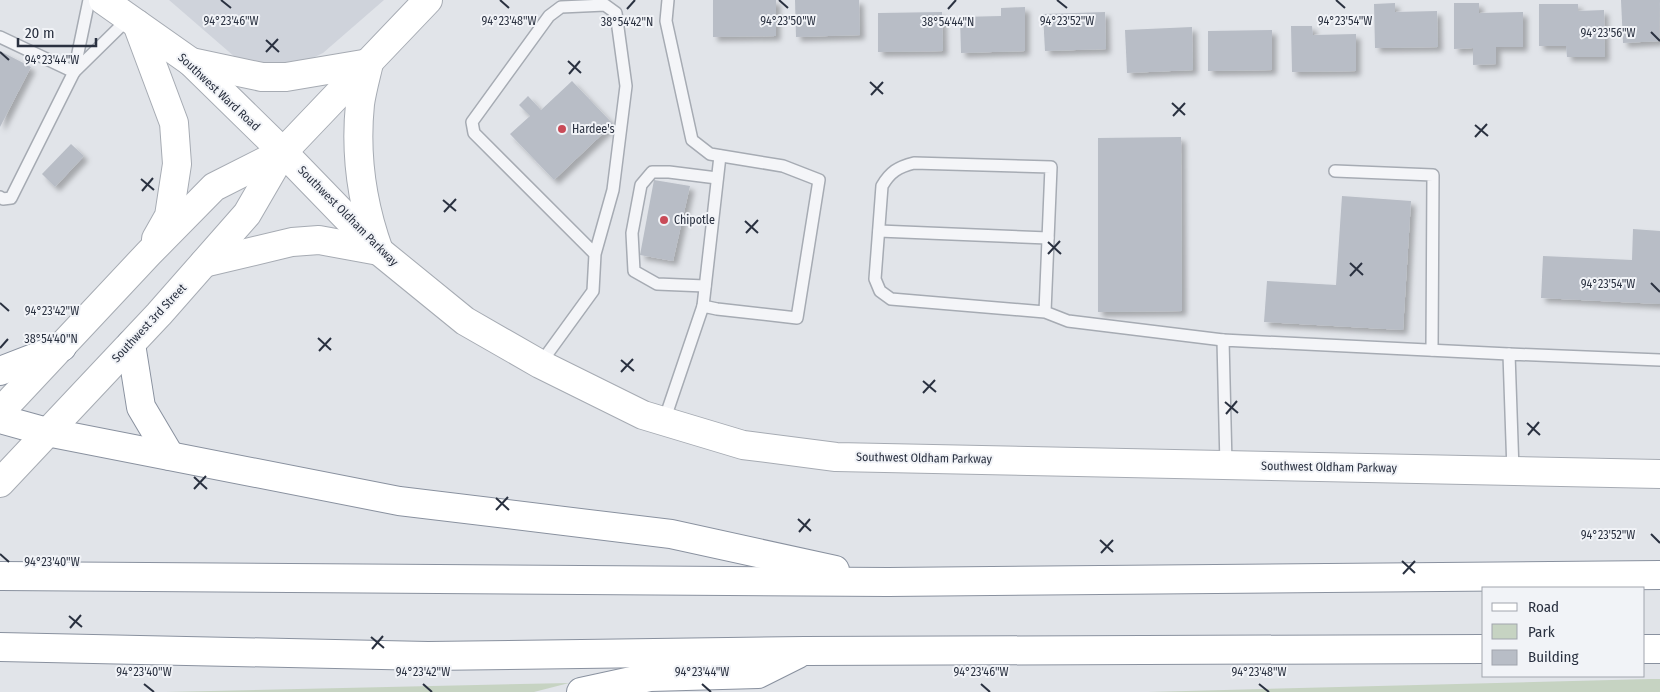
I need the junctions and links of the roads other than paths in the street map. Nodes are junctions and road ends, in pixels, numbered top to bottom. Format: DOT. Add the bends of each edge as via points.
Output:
graph roads {
  1 [pos="89,0"];
  2 [pos="104,0"];
  3 [pos="428,0"];
  4 [pos="668,0"];
  5 [pos="133,21"];
  6 [pos="0,37"];
  7 [pos="191,62"];
  8 [pos="369,63"];
  9 [pos="74,72"];
  10 [pos="283,152"];
  11 [pos="720,156"];
  12 [pos="1335,171"];
  13 [pos="717,178"];
  14 [pos="0,197"];
  15 [pos="879,231"];
  16 [pos="1048,238"];
  17 [pos="379,251"];
  18 [pos="148,253"];
  19 [pos="595,254"];
  20 [pos="204,263"];
  21 [pos="705,286"];
  22 [pos="703,306"];
  23 [pos="1045,312"];
  24 [pos="1223,340"];
  25 [pos="131,344"];
  26 [pos="62,347"];
  27 [pos="1432,350"];
  28 [pos="1509,354"];
  29 [pos="1660,360"];
  30 [pos="540,364"];
  31 [pos="0,372"];
  32 [pos="0,412"];
  33 [pos="0,419"];
  34 [pos="664,421"];
  35 [pos="47,432"];
  36 [pos="170,456"];
  37 [pos="1226,465"];
  38 [pos="1513,471"];
  39 [pos="1660,474"];
  40 [pos="0,483"];
  41 [pos="1660,575"];
  42 [pos="7,576"];
  43 [pos="888,582"];
  44 [pos="0,648"];
  45 [pos="1482,649"];
  46 [pos="1645,649"];
  47 [pos="1660,649"];
  48 [pos="805,651"];
  49 [pos="581,692"];
  1 -- 9 [label="lane"];
  2 -- 5 [label="main road, Southwest Ward Road"];
  3 -- 8 [label="main road, Southwest 3rd Street"];
  4 -- 11 [label="lane" via="666,22 692,140 710,154"];
  5 -- 7 [label="main road, Southwest Ward Road"];
  5 -- 9 [label="lane"];
  5 -- 18 [label="main road" via="174,123 177,164 169,216"];
  6 -- 9 [label="lane"];
  7 -- 8 [label="main road" via="262,77 286,77"];
  7 -- 10 [label="main road, Southwest Ward Road"];
  8 -- 10 [label="main road, Southwest 3rd Street"];
  8 -- 17 [label="main road" via="360,104 359,139 361,174 371,228"];
  9 -- 14 [label="lane" via="11,198"];
  10 -- 17 [label="main road, Southwest Oldham Parkway"];
  10 -- 18 [label="main road, Southwest 3rd Street" via="214,187"];
  10 -- 20 [label="main road, Southwest 3rd Street" via="247,214"];
  11 -- 13 [label="lane"];
  11 -- 22 [label="lane" via="783,166 819,180 797,318"];
  12 -- 27 [label="lane" via="1433,174"];
  13 -- 21 [label="lane"];
  13 -- 21 [label="lane" via="652,172 640,185 632,232 634,271 656,284"];
  15 -- 16 [label="lane"];
  15 -- 16 [label="lane" via="882,186 894,170 903,166 914,163 1051,167"];
  15 -- 23 [label="lane" via="874,279 880,291 891,299"];
  16 -- 23 [label="lane"];
  17 -- 20 [label="main road" via="319,240 292,242"];
  17 -- 30 [label="main road, Southwest Oldham Parkway" via="465,321"];
  18 -- 26 [label="main road, Southwest 3rd Street"];
  19 -- 19 [label="lane" via="613,190 626,86 616,13 605,5 561,8 549,16 472,122 474,133"];
  19 -- 30 [label="lane" via="593,291"];
  20 -- 25 [label="main road, Southwest 3rd Street"];
  21 -- 22 [label="lane"];
  22 -- 34 [label="lane"];
  23 -- 24 [label="lane" via="1068,321"];
  24 -- 27 [label="lane"];
  24 -- 37 [label="lane"];
  25 -- 35 [label="main road, Southwest 3rd Street"];
  25 -- 36 [label="main road" via="141,407"];
  26 -- 31 [label="main road"];
  26 -- 32 [label="main road, Southwest 3rd Street"];
  27 -- 28 [label="lane"];
  28 -- 29 [label="lane"];
  28 -- 38 [label="lane"];
  30 -- 34 [label="main road, Southwest Oldham Parkway" via="643,415"];
  33 -- 35 [label="main road"];
  34 -- 37 [label="main road, Southwest Oldham Parkway" via="743,445 836,457"];
  35 -- 36 [label="main road"];
  35 -- 40 [label="main road, Southwest 3rd Street"];
  36 -- 43 [label="main road" via="399,501 671,534"];
  37 -- 38 [label="main road, Southwest Oldham Parkway"];
  38 -- 39 [label="main road, Southwest Oldham Parkway"];
  41 -- 43 [label="main road"];
  42 -- 43 [label="main road"];
  44 -- 48 [label="main road" via="428,656"];
  45 -- 48 [label="main road"];
  46 -- 47 [label="main road"];
  48 -- 49 [label="main road" via="758,674 650,678"];
}
